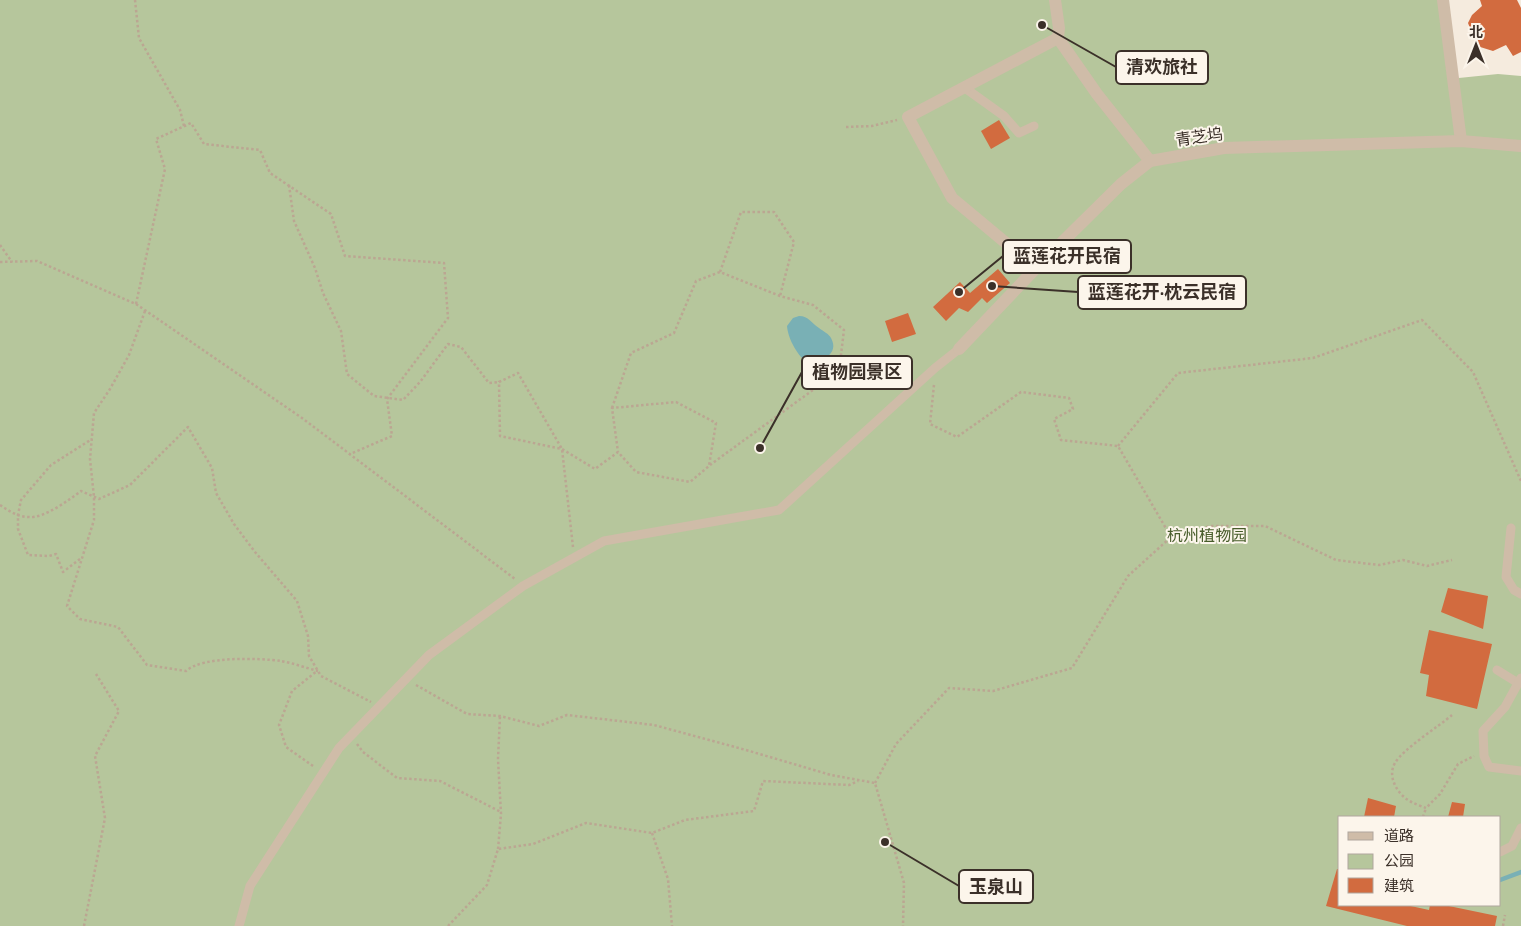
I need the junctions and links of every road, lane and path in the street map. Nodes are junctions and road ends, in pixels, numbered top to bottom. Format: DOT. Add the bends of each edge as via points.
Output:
graph roads {
  1 [pos="135,0"];
  2 [pos="1055,0"];
  3 [pos="1443,0"];
  4 [pos="1058,38"];
  5 [pos="965,88"];
  6 [pos="908,117"];
  7 [pos="184,126"];
  8 [pos="1034,126"];
  9 [pos="846,127"];
  10 [pos="1461,141"];
  11 [pos="1521,146"];
  12 [pos="1150,161"];
  13 [pos="289,185"];
  14 [pos="0,245"];
  15 [pos="0,262"];
  16 [pos="12,262"];
  17 [pos="1036,268"];
  18 [pos="720,272"];
  19 [pos="780,296"];
  20 [pos="136,304"];
  21 [pos="145,310"];
  22 [pos="959,349"];
  23 [pos="935,368"];
  24 [pos="499,382"];
  25 [pos="387,399"];
  26 [pos="612,408"];
  27 [pos="92,439"];
  28 [pos="1118,446"];
  29 [pos="562,450"];
  30 [pos="618,452"];
  31 [pos="350,454"];
  32 [pos="709,466"];
  33 [pos="1521,480"];
  34 [pos="94,497"];
  35 [pos="0,505"];
  36 [pos="18,515"];
  37 [pos="1511,528"];
  38 [pos="1171,537"];
  39 [pos="81,557"];
  40 [pos="574,558"];
  41 [pos="1452,560"];
  42 [pos="524,586"];
  43 [pos="1521,594"];
  44 [pos="1498,670"];
  45 [pos="318,671"];
  46 [pos="96,674"];
  47 [pos="406,679"];
  48 [pos="1520,681"];
  49 [pos="379,706"];
  50 [pos="1452,715"];
  51 [pos="500,716"];
  52 [pos="350,736"];
  53 [pos="1484,756"];
  54 [pos="323,772"];
  55 [pos="1521,772"];
  56 [pos="860,781"];
  57 [pos="875,783"];
  58 [pos="1426,808"];
  59 [pos="501,812"];
  60 [pos="1423,816"];
  61 [pos="1521,828"];
  62 [pos="652,834"];
  63 [pos="498,849"];
  64 [pos="1501,852"];
  65 [pos="1505,915"];
  66 [pos="84,926"];
  67 [pos="239,926"];
  68 [pos="448,926"];
  69 [pos="672,926"];
  70 [pos="903,926"];
  71 [pos="1503,926"];
  1 -- 7 [label="path" via="139,38 180,110"];
  2 -- 4 [label="street"];
  3 -- 10 [label="street"];
  4 -- 5 [label="street"];
  4 -- 12 [label="street"];
  5 -- 6 [label="street"];
  5 -- 8 [label="lane" via="1004,116 1019,133"];
  6 -- 9 [label="path" via="872,126"];
  6 -- 17 [label="street" via="952,198"];
  7 -- 13 [label="path" via="191,122 204,144 260,150 270,173"];
  7 -- 20 [label="path" via="156,138 165,169"];
  10 -- 11 [label="street, 青芝坞"];
  10 -- 12 [label="street, 青芝坞" via="1224,148"];
  12 -- 17 [label="street, 青芝坞" via="1121,184"];
  13 -- 25 [label="path" via="294,220 341,331 347,374 374,396"];
  13 -- 25 [label="path" via="331,214 345,256 444,263 448,318"];
  14 -- 16 [label="path"];
  15 -- 16 [label="path"];
  16 -- 20 [label="path" via="37,261"];
  17 -- 22 [label="street, 青芝坞"];
  18 -- 19 [label="path"];
  18 -- 19 [label="path" via="741,212 774,212 794,242"];
  18 -- 26 [label="path" via="696,282 674,333 630,353"];
  19 -- 32 [label="path" via="813,305 844,330 839,371"];
  20 -- 21 [label="path"];
  21 -- 27 [label="path" via="129,355 94,413"];
  21 -- 31 [label="path"];
  22 -- 23 [label="lane"];
  23 -- 28 [label="path" via="930,424 957,437 1021,392 1069,398 1073,409 1054,419 1061,440"];
  23 -- 40 [label="lane" via="779,510 604,541"];
  24 -- 25 [label="path" via="489,384 461,347 448,344 403,400"];
  24 -- 29 [label="path" via="518,373"];
  24 -- 29 [label="path" via="500,436"];
  25 -- 31 [label="path" via="392,436"];
  26 -- 30 [label="path"];
  26 -- 32 [label="path" via="676,402 716,423"];
  27 -- 34 [label="path" via="90,459"];
  27 -- 36 [label="path" via="51,464 21,500"];
  28 -- 33 [label="path" via="1178,374 1313,358 1422,320 1473,372"];
  28 -- 38 [label="path"];
  29 -- 30 [label="path" via="594,469"];
  29 -- 40 [label="path"];
  30 -- 32 [label="path" via="636,472 690,482"];
  31 -- 42 [label="path"];
  34 -- 36 [label="path" via="81,491 56,509 30,518"];
  34 -- 39 [label="path" via="94,520"];
  34 -- 45 [label="path" via="99,499 130,485 188,427 212,468 216,493 234,524 297,601 308,636 309,656"];
  35 -- 36 [label="path"];
  36 -- 39 [label="path" via="18,529 28,555 56,554 64,572"];
  37 -- 43 [label="lane" via="1506,577 1514,590"];
  38 -- 41 [label="path" via="1210,526 1264,526 1336,560 1379,565 1403,560 1427,566"];
  38 -- 57 [label="path" via="1128,576 1072,668 993,691 949,688 896,744"];
  39 -- 45 [label="path" via="67,606 80,619 118,626 146,665 186,671 192,666 229,658 280,661"];
  40 -- 42 [label="lane"];
  42 -- 47 [label="lane" via="429,655"];
  44 -- 48 [label="lane"];
  45 -- 49 [label="path" via="321,676"];
  45 -- 54 [label="path" via="292,691 280,724 286,747"];
  46 -- 66 [label="path" via="119,711 95,756 106,818"];
  47 -- 49 [label="lane"];
  47 -- 51 [label="path" via="467,714"];
  48 -- 53 [label="lane" via="1505,707 1483,732"];
  49 -- 52 [label="lane"];
  50 -- 58 [label="path" via="1394,764 1392,780 1397,790 1408,800"];
  51 -- 56 [label="path" via="539,726 567,715 654,725"];
  51 -- 59 [label="path"];
  52 -- 54 [label="lane"];
  52 -- 59 [label="path" via="363,752 397,778 440,781"];
  53 -- 55 [label="lane" via="1489,767"];
  53 -- 58 [label="path" via="1471,756 1458,764 1440,794"];
  54 -- 67 [label="lane" via="250,886"];
  56 -- 57 [label="path"];
  56 -- 62 [label="path" via="849,785 763,781 754,811 685,820"];
  57 -- 70 [label="path" via="904,883"];
  58 -- 60 [label="path"];
  59 -- 63 [label="path"];
  61 -- 64 [label="lane" via="1512,846"];
  62 -- 63 [label="path" via="586,824 533,844"];
  62 -- 69 [label="path" via="668,879"];
  63 -- 68 [label="path" via="487,885"];
  65 -- 71 [label="path"];
}
